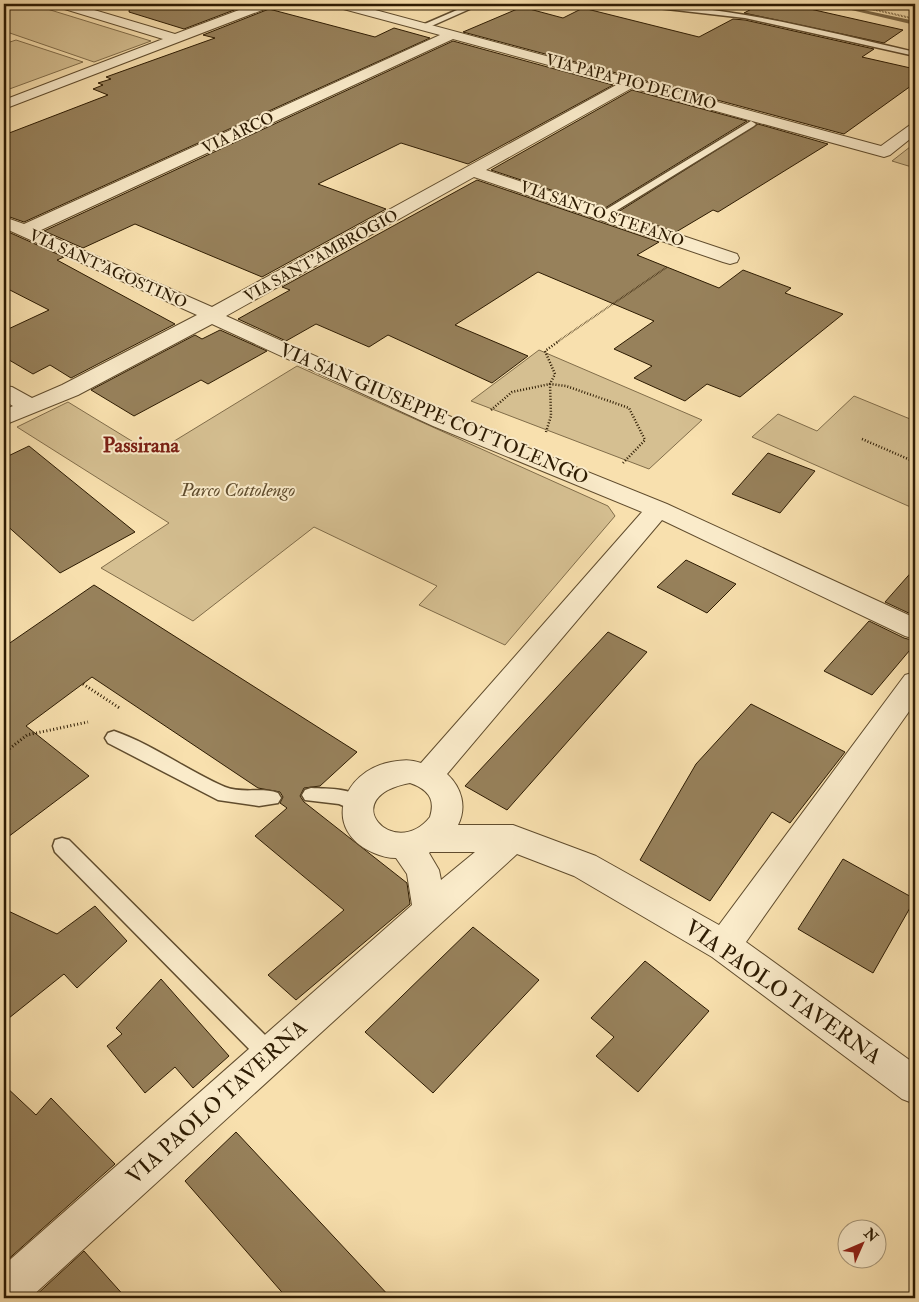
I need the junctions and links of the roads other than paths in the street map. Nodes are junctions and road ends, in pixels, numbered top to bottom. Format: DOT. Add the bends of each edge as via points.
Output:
graph roads {
  1 [pos="62,4"];
  2 [pos="266,4"];
  3 [pos="340,4"];
  4 [pos="477,4"];
  5 [pos="614,4"];
  6 [pos="424,26"];
  7 [pos="453,34"];
  8 [pos="176,39"];
  9 [pos="915,54"];
  10 [pos="632,82"];
  11 [pos="4,105"];
  12 [pos="751,124"];
  13 [pos="915,128"];
  14 [pos="474,171"];
  15 [pos="602,215"];
  16 [pos="4,222"];
  17 [pos="24,231"];
  18 [pos="730,258"];
  19 [pos="212,316"];
  20 [pos="4,392"];
  21 [pos="31,407"];
  22 [pos="4,418"];
  23 [pos="658,509"];
  24 [pos="915,629"];
  25 [pos="915,682"];
  26 [pos="114,738"];
  27 [pos="427,777"];
  28 [pos="311,795"];
  29 [pos="272,798"];
  30 [pos="358,805"];
  31 [pos="448,813"];
  32 [pos="513,838"];
  33 [pos="417,842"];
  34 [pos="62,846"];
  35 [pos="430,910"];
  36 [pos="724,946"];
  37 [pos="270,1055"];
  38 [pos="915,1086"];
  39 [pos="4,1293"];
  1 -- 8 [label="street"];
  2 -- 8 [label="street"];
  3 -- 6 [label="street, VIA PAPA PIO DECIMO"];
  4 -- 6 [label="lane"];
  5 -- 9 [label="lane" via="745,16"];
  6 -- 7 [label="street, VIA PAPA PIO DECIMO"];
  7 -- 10 [label="street, VIA PAPA PIO DECIMO"];
  7 -- 17 [label="street, VIA ARCO"];
  8 -- 11 [label="street"];
  10 -- 13 [label="street, VIA PAPA PIO DECIMO" via="884,152"];
  10 -- 14 [label="street, VIA SANT'AMBROGIO"];
  12 -- 15 [label="lane"];
  14 -- 15 [label="street, VIA SANTO STEFANO"];
  14 -- 19 [label="street, VIA SANT'AMBROGIO"];
  15 -- 18 [label="street, VIA SANTO STEFANO"];
  16 -- 17 [label="street, VIA SANT'AGOSTINO"];
  17 -- 19 [label="street, VIA SANT'AGOSTINO"];
  19 -- 21 [label="street, VIA SANT'AMBROGIO"];
  19 -- 23 [label="street, VIA SAN GIUSEPPE COTTOLENGO" via="441,421"];
  20 -- 21 [label="street"];
  21 -- 22 [label="street, VIA SANT'AMBROGIO"];
  23 -- 24 [label="street, VIA SAN GIUSEPPE COTTOLENGO"];
  23 -- 27 [label="street"];
  25 -- 36 [label="street"];
  26 -- 29 [label="lane" via="224,795"];
  27 -- 30 [label="street" via="410,771 382,776 362,792"];
  27 -- 31 [label="street" via="443,790 448,801"];
  28 -- 30 [label="lane" via="342,797"];
  30 -- 33 [label="street, VIA PAOLO TAVERNA" via="360,825 378,841 391,846"];
  31 -- 32 [label="street, VIA PAOLO TAVERNA"];
  31 -- 33 [label="street" via="444,823"];
  32 -- 33 [label="street, VIA PAOLO TAVERNA"];
  32 -- 35 [label="street, VIA PAOLO TAVERNA"];
  32 -- 36 [label="street, VIA PAOLO TAVERNA" via="585,866"];
  33 -- 35 [label="street"];
  34 -- 37 [label="lane"];
  35 -- 37 [label="street, VIA PAOLO TAVERNA"];
  36 -- 38 [label="street, VIA PAOLO TAVERNA"];
  37 -- 39 [label="street, VIA PAOLO TAVERNA"];
}
